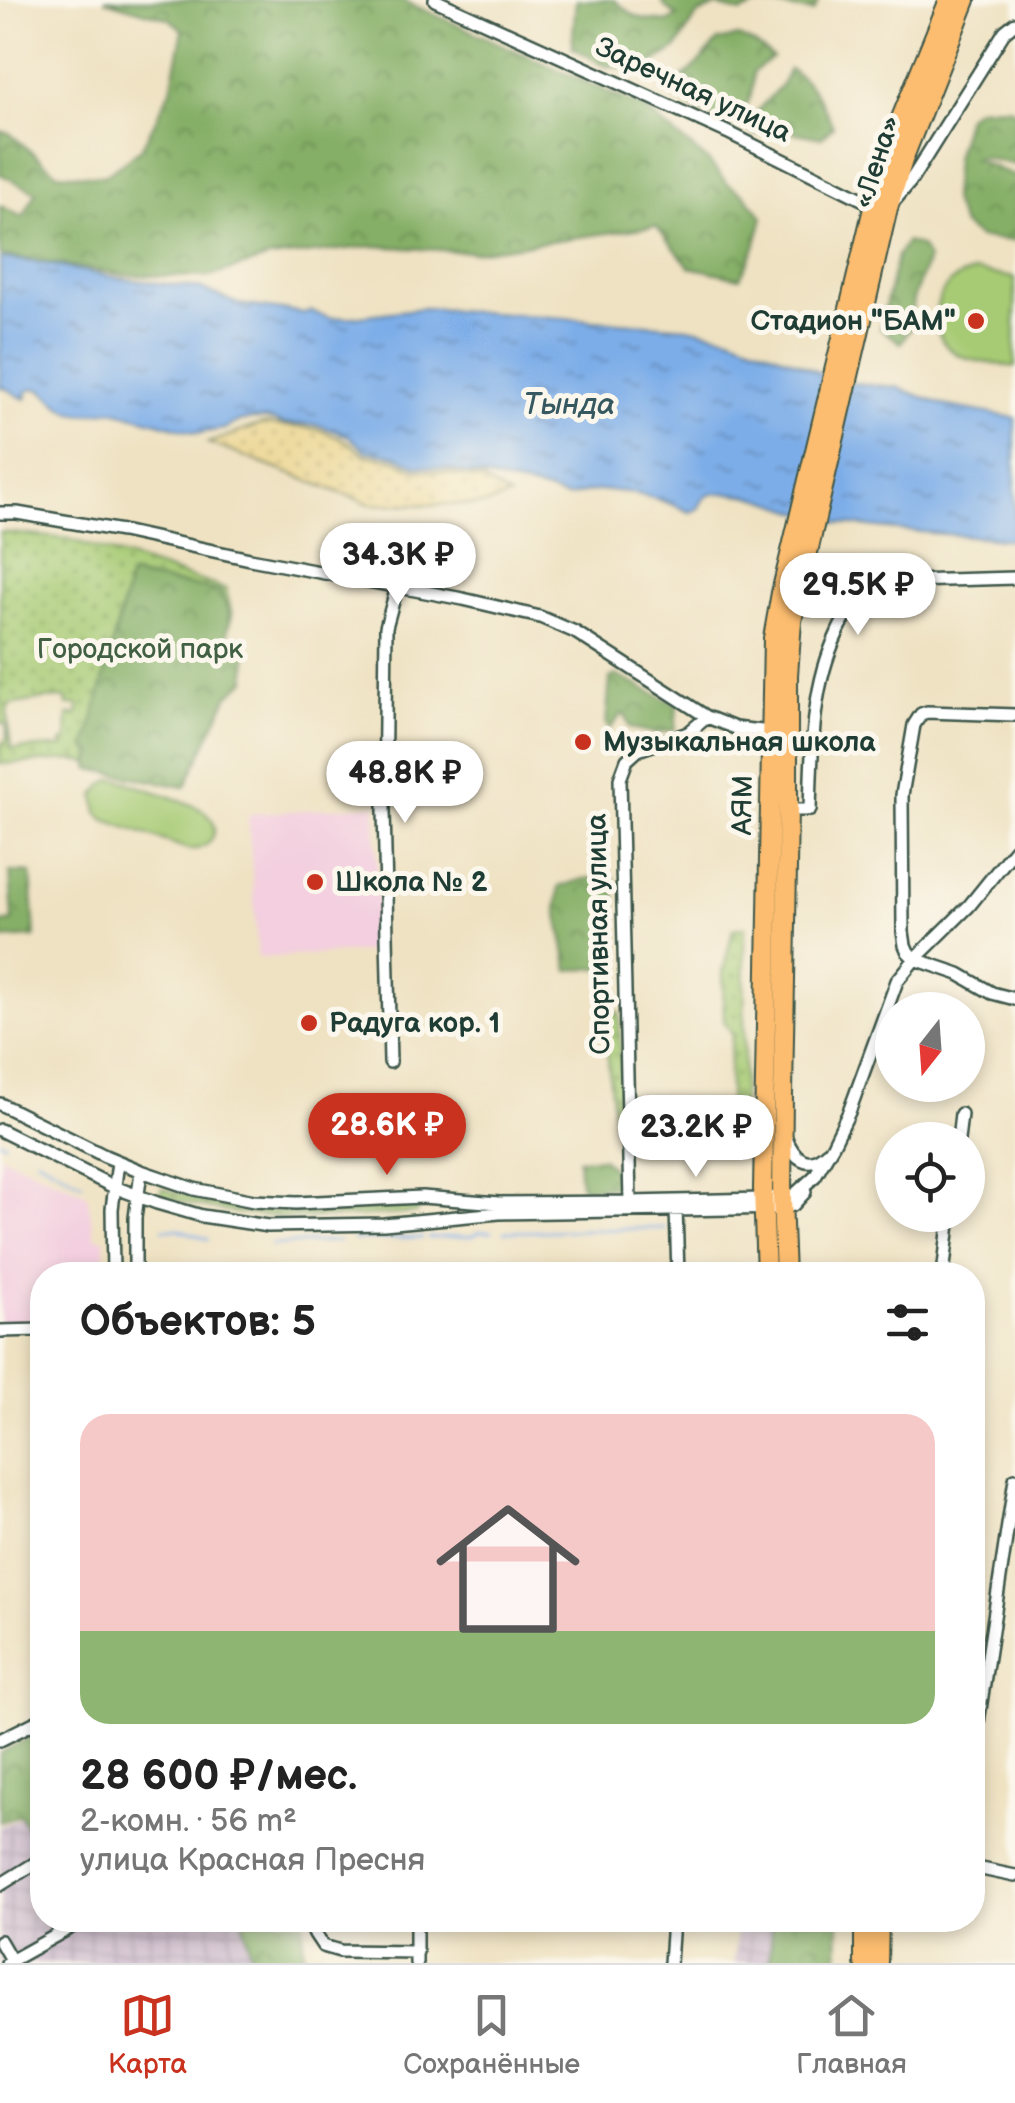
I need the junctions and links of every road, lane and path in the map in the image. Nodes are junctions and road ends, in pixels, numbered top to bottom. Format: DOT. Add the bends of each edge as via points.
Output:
graph roads {
  1 [pos="434,0"];
  2 [pos="948,0"];
  3 [pos="966,0"];
  4 [pos="1015,24"];
  5 [pos="881,206"];
  6 [pos="848,344"];
  7 [pos="0,514"];
  8 [pos="797,563"];
  9 [pos="1015,578"];
  10 [pos="397,586"];
  11 [pos="1015,714"];
  12 [pos="708,717"];
  13 [pos="771,732"];
  14 [pos="788,810"];
  15 [pos="1015,849"];
  16 [pos="914,959"];
  17 [pos="1015,999"];
  18 [pos="390,1062"];
  19 [pos="0,1104"];
  20 [pos="961,1114"];
  21 [pos="960,1122"];
  22 [pos="0,1130"];
  23 [pos="783,1131"];
  24 [pos="833,1145"];
  25 [pos="118,1162"];
  26 [pos="142,1171"];
  27 [pos="114,1187"];
  28 [pos="138,1196"];
  29 [pos="630,1202"];
  30 [pos="763,1203"];
  31 [pos="782,1203"];
  32 [pos="676,1210"];
  33 [pos="948,1232"];
  34 [pos="135,1255"];
  35 [pos="112,1256"];
  36 [pos="112,1262"];
  37 [pos="135,1262"];
  38 [pos="678,1262"];
  39 [pos="765,1262"];
  40 [pos="785,1262"];
  41 [pos="945,1262"];
  42 [pos="30,1330"];
  43 [pos="0,1331"];
  44 [pos="1015,1479"];
  45 [pos="985,1676"];
  46 [pos="30,1725"];
  47 [pos="0,1740"];
  48 [pos="30,1866"];
  49 [pos="985,1870"];
  50 [pos="1015,1876"];
  51 [pos="0,1885"];
  52 [pos="63,1932"];
  53 [pos="314,1932"];
  54 [pos="416,1932"];
  55 [pos="672,1932"];
  56 [pos="864,1932"];
  57 [pos="879,1932"];
  58 [pos="0,1941"];
  59 [pos="416,1958"];
  60 [pos="9,1962"];
  61 [pos="670,1963"];
  62 [pos="864,1963"];
  63 [pos="878,1963"];
  1 -- 5 [label="street, Заречная улица"];
  2 -- 5 [label="highway, «Лена»" via="891,143"];
  3 -- 5 [label="highway, «Лена»"];
  4 -- 5 [label="street" via="910,182"];
  5 -- 6 [label="highway, «Лена»"];
  6 -- 8 [label="highway, АЯМ"];
  7 -- 10 [label="street" via="122,531"];
  8 -- 13 [label="highway, АЯМ" via="773,638"];
  8 -- 14 [label="highway, АЯМ" via="789,642"];
  9 -- 14 [label="street" via="864,586 827,660 814,719 810,810"];
  10 -- 12 [label="street" via="558,624"];
  10 -- 18 [label="street" via="386,628"];
  11 -- 16 [label="street" via="927,712 914,724 902,828 903,932"];
  12 -- 13 [label="street"];
  12 -- 29 [label="street, Спортивная улица" via="688,733 638,750 620,779"];
  13 -- 30 [label="highway, АЯМ"];
  14 -- 23 [label="highway, АЯМ"];
  15 -- 16 [label="street"];
  16 -- 17 [label="street"];
  16 -- 24 [label="street" via="897,980"];
  19 -- 25 [label="street"];
  20 -- 21 [label="street"];
  22 -- 27 [label="street"];
  23 -- 24 [label="street" via="804,1160 818,1160"];
  23 -- 31 [label="highway, АЯМ"];
  24 -- 31 [label="street" via="815,1176"];
  25 -- 26 [label="street"];
  25 -- 27 [label="street"];
  26 -- 28 [label="street"];
  26 -- 29 [label="street" via="254,1201"];
  27 -- 28 [label="street"];
  27 -- 35 [label="street"];
  28 -- 32 [label="street" via="202,1216 268,1226"];
  28 -- 34 [label="street"];
  29 -- 30 [label="street"];
  30 -- 31 [label="street"];
  30 -- 32 [label="street"];
  30 -- 39 [label="highway, АЯМ"];
  31 -- 40 [label="highway, АЯМ"];
  32 -- 38 [label="street"];
  33 -- 41 [label="street"];
  34 -- 35 [label="street"];
  34 -- 37 [label="street"];
  35 -- 36 [label="street"];
  42 -- 43 [label="street"];
  44 -- 45 [label="street"];
  46 -- 47 [label="street"];
  48 -- 51 [label="street"];
  49 -- 50 [label="street"];
  52 -- 60 [label="street"];
  53 -- 59 [label="street" via="322,1946 340,1951"];
  54 -- 59 [label="street"];
  55 -- 61 [label="street"];
  56 -- 62 [label="highway"];
  57 -- 63 [label="highway"];
  58 -- 60 [label="street"];
}
